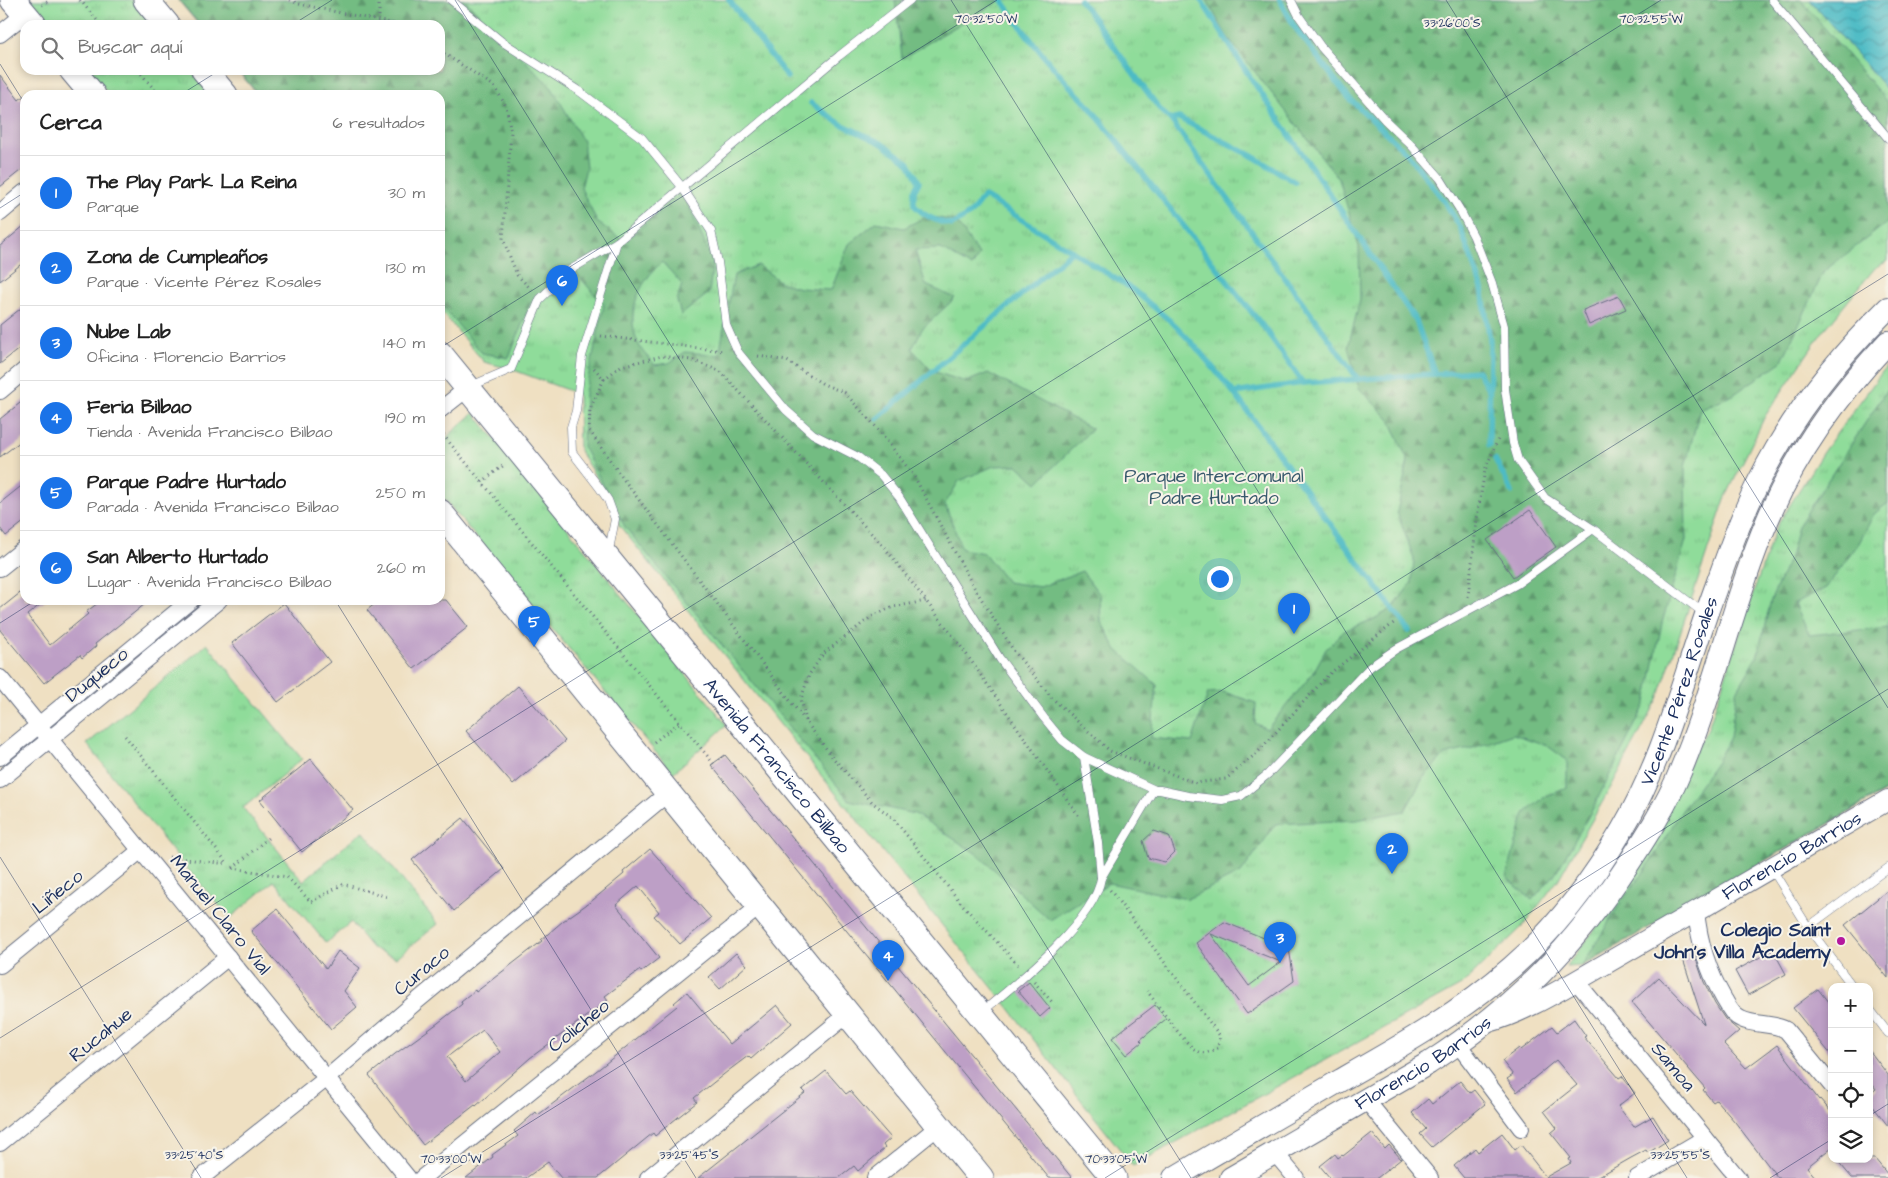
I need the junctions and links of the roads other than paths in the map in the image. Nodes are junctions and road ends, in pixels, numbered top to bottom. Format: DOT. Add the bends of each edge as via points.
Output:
graph roads {
  1 [pos="146,0"];
  2 [pos="451,0"];
  3 [pos="910,0"];
  4 [pos="1291,0"];
  5 [pos="1772,0"];
  6 [pos="24,13"];
  7 [pos="163,20"];
  8 [pos="0,34"];
  9 [pos="76,75"];
  10 [pos="208,75"];
  11 [pos="89,90"];
  12 [pos="221,90"];
  13 [pos="1888,138"];
  14 [pos="682,187"];
  15 [pos="20,196"];
  16 [pos="0,213"];
  17 [pos="618,242"];
  18 [pos="1888,308"];
  19 [pos="1888,342"];
  20 [pos="445,360"];
  21 [pos="20,374"];
  22 [pos="468,388"];
  23 [pos="0,391"];
  24 [pos="445,406"];
  25 [pos="445,518"];
  26 [pos="1593,528"];
  27 [pos="20,552"];
  28 [pos="607,557"];
  29 [pos="0,568"];
  30 [pos="185,605"];
  31 [pos="213,605"];
  32 [pos="1706,615"];
  33 [pos="0,678"];
  34 [pos="38,725"];
  35 [pos="50,739"];
  36 [pos="1084,756"];
  37 [pos="0,757"];
  38 [pos="0,780"];
  39 [pos="1156,790"];
  40 [pos="668,793"];
  41 [pos="1888,800"];
  42 [pos="141,850"];
  43 [pos="1771,867"];
  44 [pos="1888,868"];
  45 [pos="1100,878"];
  46 [pos="760,906"];
  47 [pos="1696,911"];
  48 [pos="1808,927"];
  49 [pos="228,957"];
  50 [pos="0,965"];
  51 [pos="1576,981"];
  52 [pos="1850,983"];
  53 [pos="1873,1013"];
  54 [pos="848,1014"];
  55 [pos="979,1014"];
  56 [pos="1487,1023"];
  57 [pos="1888,1033"];
  58 [pos="1421,1034"];
  59 [pos="1458,1044"];
  60 [pos="327,1078"];
  61 [pos="1828,1081"];
  62 [pos="1366,1100"];
  63 [pos="939,1126"];
  64 [pos="1521,1128"];
  65 [pos="1705,1138"];
  66 [pos="0,1143"];
  67 [pos="1275,1153"];
  68 [pos="201,1178"];
  69 [pos="408,1178"];
  70 [pos="422,1178"];
  71 [pos="648,1178"];
  72 [pos="875,1178"];
  73 [pos="981,1178"];
  74 [pos="1114,1178"];
  75 [pos="1174,1178"];
  76 [pos="1231,1178"];
  77 [pos="1296,1178"];
  78 [pos="1430,1178"];
  79 [pos="1637,1178"];
  80 [pos="1738,1178"];
  1 -- 7 [label="main road"];
  2 -- 14 [label="lane" via="501,42 579,91 642,138"];
  3 -- 14 [label="lane"];
  4 -- 26 [label="lane" via="1320,48 1440,178 1460,210 1492,283 1504,326 1505,389 1518,460 1545,498"];
  5 -- 13 [label="lane"];
  6 -- 8 [label="street"];
  9 -- 11 [label="main road"];
  10 -- 12 [label="main road"];
  14 -- 17 [label="lane"];
  14 -- 36 [label="lane" via="711,231 726,325 738,352 786,410 813,434 858,457 881,475 909,512 1000,659 1062,740"];
  15 -- 16 [label="street"];
  17 -- 22 [label="lane" via="570,270 540,299 511,369"];
  17 -- 28 [label="lane" via="582,356 571,427 572,452 600,487 614,519"];
  18 -- 32 [label="main road, Vicente Pérez Rosales" via="1828,373 1775,452 1746,509"];
  19 -- 56 [label="main road, Vicente Pérez Rosales" via="1843,394 1784,484 1754,555 1689,749 1657,820 1604,899 1565,948"];
  20 -- 22 [label="main road, Avenida Francisco Bilbao"];
  21 -- 23 [label="street"];
  22 -- 24 [label="street"];
  22 -- 28 [label="main road, Avenida Francisco Bilbao"];
  25 -- 40 [label="main road"];
  26 -- 32 [label="lane"];
  26 -- 39 [label="lane" via="1517,584 1396,649 1370,667 1268,774 1241,796 1222,800"];
  27 -- 29 [label="street"];
  28 -- 55 [label="main road, Avenida Francisco Bilbao"];
  30 -- 34 [label="street, Duqueco"];
  31 -- 35 [label="street, Duqueco"];
  32 -- 58 [label="main road, Vicente Pérez Rosales" via="1656,762 1640,798 1603,860 1561,917 1514,966 1465,1005"];
  33 -- 34 [label="street, Manuel Claro Vial"];
  34 -- 35 [label="street, Manuel Claro Vial"];
  34 -- 37 [label="street, Duqueco"];
  35 -- 38 [label="street, Duqueco"];
  35 -- 42 [label="street, Manuel Claro Vial"];
  36 -- 39 [label="lane"];
  36 -- 45 [label="lane" via="1098,843"];
  39 -- 45 [label="lane"];
  40 -- 46 [label="main road"];
  40 -- 60 [label="street, Curaco"];
  41 -- 43 [label="street, Florencio Barrios"];
  42 -- 49 [label="street, Manuel Claro Vial"];
  42 -- 50 [label="street, Liñeco"];
  43 -- 47 [label="street, Florencio Barrios"];
  43 -- 48 [label="lane"];
  44 -- 48 [label="lane"];
  45 -- 55 [label="lane" via="1099,888 1069,932"];
  46 -- 54 [label="main road"];
  46 -- 70 [label="street, Colicheo"];
  47 -- 51 [label="street, Florencio Barrios"];
  47 -- 61 [label="street" via="1704,955 1732,1013 1743,1020 1777,1025 1786,1030"];
  48 -- 52 [label="lane"];
  49 -- 60 [label="street, Manuel Claro Vial"];
  49 -- 66 [label="street, Rucahue"];
  51 -- 56 [label="street, Florencio Barrios" via="1533,1005"];
  51 -- 65 [label="street, Samoa"];
  53 -- 57 [label="lane"];
  54 -- 63 [label="main road"];
  54 -- 71 [label="street"];
  55 -- 74 [label="main road, Avenida Francisco Bilbao"];
  56 -- 59 [label="main road, Florencio Barrios"];
  58 -- 75 [label="main road, Florencio Barrios"];
  59 -- 62 [label="main road, Florencio Barrios"];
  59 -- 64 [label="street"];
  60 -- 68 [label="street, Curaco"];
  60 -- 69 [label="street, Manuel Claro Vial"];
  62 -- 67 [label="main road, Florencio Barrios"];
  62 -- 78 [label="street"];
  63 -- 72 [label="street"];
  63 -- 73 [label="main road"];
  65 -- 79 [label="street"];
  65 -- 80 [label="street, Samoa"];
  67 -- 76 [label="main road, Florencio Barrios"];
  67 -- 77 [label="street"];
}
